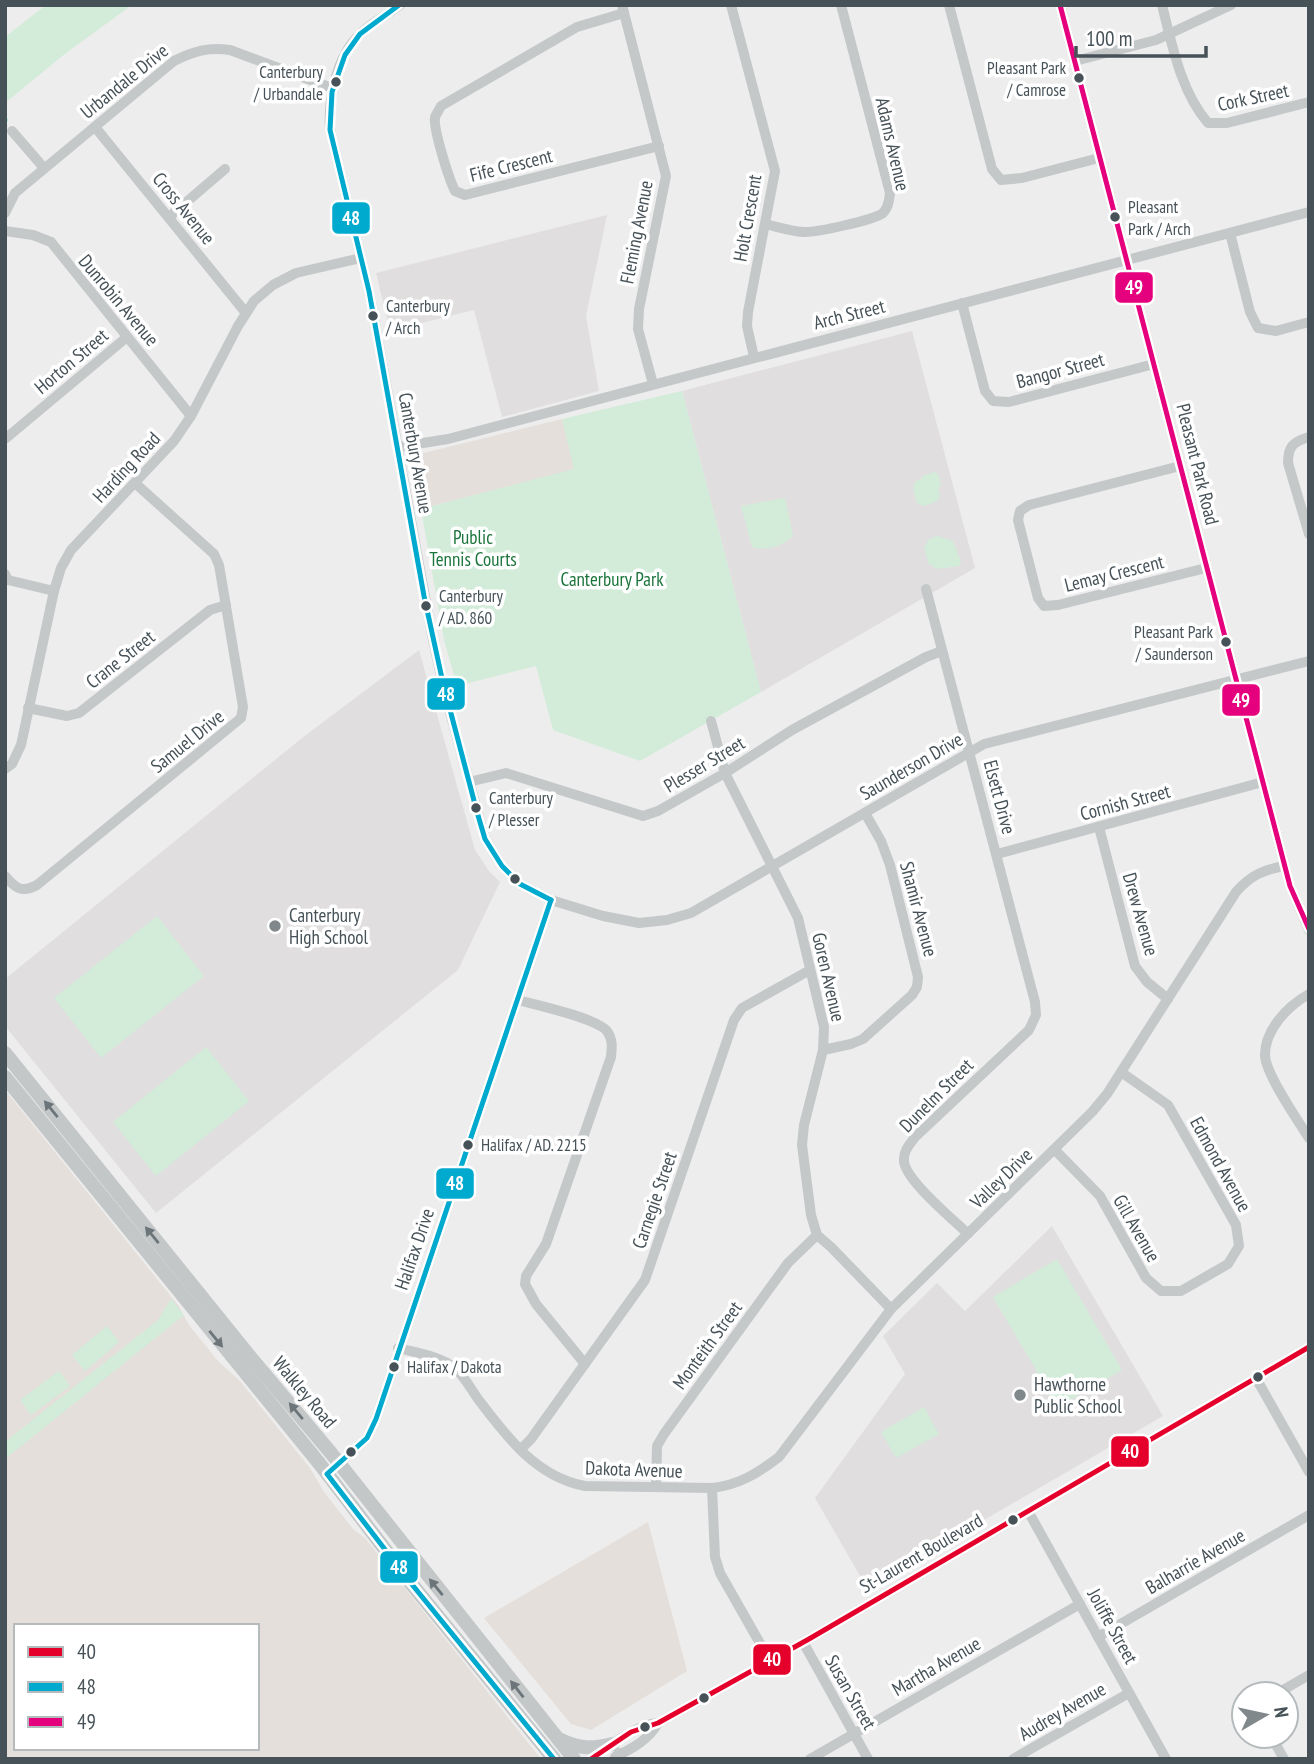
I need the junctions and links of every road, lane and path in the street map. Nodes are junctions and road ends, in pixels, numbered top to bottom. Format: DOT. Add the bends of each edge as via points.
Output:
graph roads {
  1 [pos="400,5"];
  2 [pos="732,5"];
  3 [pos="841,5"];
  4 [pos="949,5"];
  5 [pos="1060,5"];
  6 [pos="1162,5"];
  7 [pos="1231,5"];
  8 [pos="623,9"];
  9 [pos="1170,34"];
  10 [pos="1075,61"];
  11 [pos="332,88"];
  12 [pos="1309,102"];
  13 [pos="94,127"];
  14 [pos="12,131"];
  15 [pos="659,146"];
  16 [pos="1100,158"];
  17 [pos="44,168"];
  18 [pos="225,169"];
  19 [pos="1309,212"];
  20 [pos="5,213"];
  21 [pos="169,217"];
  22 [pos="765,224"];
  23 [pos="5,231"];
  24 [pos="1230,233"];
  25 [pos="360,258"];
  26 [pos="1126,261"];
  27 [pos="962,303"];
  28 [pos="246,313"];
  29 [pos="1309,322"];
  30 [pos="127,337"];
  31 [pos="754,357"];
  32 [pos="1154,364"];
  33 [pos="653,384"];
  34 [pos="191,415"];
  35 [pos="1309,437"];
  36 [pos="5,439"];
  37 [pos="398,447"];
  38 [pos="1180,466"];
  39 [pos="135,483"];
  40 [pos="1309,534"];
  41 [pos="1206,568"];
  42 [pos="5,574"];
  43 [pos="926,589"];
  44 [pos="54,591"];
  45 [pos="226,605"];
  46 [pos="942,651"];
  47 [pos="1309,661"];
  48 [pos="1237,681"];
  49 [pos="28,708"];
  50 [pos="711,721"];
  51 [pos="969,752"];
  52 [pos="5,769"];
  53 [pos="724,773"];
  54 [pos="468,782"];
  55 [pos="1262,782"];
  56 [pos="865,813"];
  57 [pos="1099,827"];
  58 [pos="997,854"];
  59 [pos="1284,866"];
  60 [pos="771,867"];
  61 [pos="5,876"];
  62 [pos="551,900"];
  63 [pos="1309,930"];
  64 [pos="810,970"];
  65 [pos="1309,994"];
  66 [pos="1168,999"];
  67 [pos="518,1000"];
  68 [pos="1036,1015"];
  69 [pos="823,1050"];
  70 [pos="5,1052"];
  71 [pos="1121,1072"];
  72 [pos="5,1077"];
  73 [pos="1309,1138"];
  74 [pos="1055,1150"];
  75 [pos="94,1162"];
  76 [pos="82,1172"];
  77 [pos="968,1234"];
  78 [pos="817,1235"];
  79 [pos="1161,1292"];
  80 [pos="204,1298"];
  81 [pos="192,1310"];
  82 [pos="891,1310"];
  83 [pos="398,1348"];
  84 [pos="1309,1348"];
  85 [pos="251,1358"];
  86 [pos="585,1364"];
  87 [pos="239,1368"];
  88 [pos="1256,1378"];
  89 [pos="521,1448"];
  90 [pos="332,1469"];
  91 [pos="1309,1472"];
  92 [pos="656,1488"];
  93 [pos="712,1488"];
  94 [pos="1028,1511"];
  95 [pos="1309,1515"];
  96 [pos="1080,1604"];
  97 [pos="1098,1637"];
  98 [pos="479,1640"];
  99 [pos="803,1642"];
  100 [pos="466,1651"];
  101 [pos="770,1661"];
  102 [pos="1129,1693"];
  103 [pos="854,1733"];
  104 [pos="555,1737"];
  105 [pos="616,1754"];
  106 [pos="554,1759"];
  107 [pos="573,1759"];
  108 [pos="591,1759"];
  109 [pos="810,1759"];
  110 [pos="869,1759"];
  111 [pos="1013,1759"];
  112 [pos="1166,1759"];
  1 -- 11 [label="street, Canterbury Avenue" via="359,35"];
  2 -- 22 [label="street, Holt Crescent" via="775,172"];
  3 -- 22 [label="street, Adams Avenue" via="890,193 889,205 874,218 816,231"];
  4 -- 16 [label="street" via="992,169 1001,180"];
  5 -- 10 [label="street, Pleasant Park Road"];
  6 -- 9 [label="street, Cork Street"];
  7 -- 9 [label="street"];
  8 -- 15 [label="street, Fleming Avenue"];
  8 -- 15 [label="street, Fife Crescent" via="577,27 448,101 435,116 436,127 451,182 455,191 465,195"];
  9 -- 10 [label="street"];
  9 -- 12 [label="street, Cork Street" via="1195,108 1208,124"];
  10 -- 16 [label="street, Pleasant Park Road"];
  11 -- 13 [label="street, Urbandale Drive" via="212,47 174,61"];
  11 -- 25 [label="street, Canterbury Avenue" via="330,130"];
  13 -- 17 [label="street, Urbandale Drive"];
  13 -- 21 [label="street, Cross Avenue"];
  14 -- 17 [label="street"];
  15 -- 33 [label="street, Fleming Avenue" via="666,176 638,329"];
  16 -- 26 [label="street, Pleasant Park Road"];
  17 -- 20 [label="street, Urbandale Drive" via="15,192"];
  18 -- 21 [label="street"];
  19 -- 24 [label="street, Arch Street"];
  21 -- 28 [label="street, Cross Avenue"];
  22 -- 31 [label="street, Holt Crescent" via="748,313"];
  23 -- 30 [label="street, Dunrobin Avenue" via="51,243"];
  24 -- 26 [label="street, Arch Street"];
  24 -- 29 [label="street" via="1258,328 1276,331"];
  25 -- 28 [label="street, Harding Road" via="296,273 273,285"];
  25 -- 37 [label="street, Canterbury Avenue"];
  26 -- 27 [label="street, Arch Street"];
  26 -- 32 [label="street, Pleasant Park Road"];
  27 -- 31 [label="street, Arch Street"];
  27 -- 32 [label="street, Bangor Street" via="985,391 993,401 1009,402"];
  28 -- 34 [label="street, Harding Road"];
  30 -- 34 [label="street, Dunrobin Avenue"];
  30 -- 36 [label="street, Horton Street"];
  31 -- 33 [label="street, Arch Street"];
  32 -- 38 [label="street, Pleasant Park Road"];
  33 -- 37 [label="street, Arch Street" via="448,439"];
  34 -- 39 [label="street, Harding Road"];
  35 -- 40 [label="street" via="1290,447 1288,463"];
  37 -- 54 [label="street, Canterbury Avenue" via="424,596"];
  38 -- 41 [label="street, Pleasant Park Road"];
  38 -- 41 [label="street, Lemay Crescent" via="1029,505 1020,511 1018,520 1044,606"];
  39 -- 44 [label="street, Harding Road" via="71,551"];
  39 -- 45 [label="street, Samuel Drive" via="214,554"];
  41 -- 48 [label="street, Pleasant Park Road"];
  42 -- 44 [label="street" via="8,580"];
  43 -- 46 [label="street, Elsett Drive"];
  44 -- 49 [label="street, Harding Road"];
  45 -- 49 [label="street, Crane Street" via="209,610 79,713 67,716"];
  45 -- 61 [label="street, Samuel Drive" via="243,707 241,719 37,885 27,891 17,889"];
  46 -- 51 [label="street, Elsett Drive"];
  46 -- 53 [label="street, Plesser Street" via="792,730"];
  47 -- 48 [label="street, Saunderson Drive"];
  48 -- 51 [label="street, Saunderson Drive" via="984,744"];
  48 -- 55 [label="street, Pleasant Park Road"];
  49 -- 52 [label="street, Harding Road" via="21,745"];
  50 -- 53 [label="street, Goren Avenue"];
  51 -- 56 [label="street, Saunderson Drive"];
  51 -- 58 [label="street, Elsett Drive"];
  53 -- 54 [label="street, Plesser Street" via="643,816 506,773"];
  53 -- 60 [label="street, Goren Avenue"];
  54 -- 62 [label="street, Canterbury Avenue" via="485,839 502,866 520,884"];
  55 -- 57 [label="street, Cornish Street"];
  55 -- 59 [label="street, Pleasant Park Road"];
  56 -- 60 [label="street, Saunderson Drive"];
  56 -- 69 [label="street, Shamir Avenue" via="890,865 917,987 863,1039"];
  57 -- 58 [label="street, Cornish Street"];
  57 -- 66 [label="street, Drew Avenue" via="1135,966"];
  58 -- 68 [label="street, Elsett Drive"];
  59 -- 63 [label="street, Pleasant Park Road"];
  59 -- 66 [label="street, Valley Drive" via="1255,873 1236,892"];
  60 -- 62 [label="street, Saunderson Drive" via="691,914 667,920 639,923"];
  60 -- 64 [label="street, Goren Avenue" via="798,918"];
  62 -- 67 [label="street, Halifax Drive"];
  64 -- 69 [label="street, Goren Avenue" via="824,1027"];
  64 -- 86 [label="street, Carnegie Street" via="742,1008 734,1020 645,1280"];
  65 -- 73 [label="street" via="1287,1009 1269,1036 1265,1056 1271,1075"];
  66 -- 71 [label="street, Valley Drive"];
  67 -- 83 [label="street, Halifax Drive"];
  67 -- 86 [label="street" via="603,1027 613,1043 546,1244 525,1284"];
  68 -- 77 [label="street, Dunelm Street" via="1028,1030 915,1136 904,1153 911,1176"];
  69 -- 78 [label="street, Goren Avenue" via="802,1145"];
  75 -- 70 [label="main road, Walkley Road, one-way"];
  71 -- 74 [label="street, Valley Drive" via="1092,1112"];
  71 -- 79 [label="street, Edmond Avenue" via="1168,1105 1236,1225 1238,1246 1228,1264 1181,1291"];
  72 -- 76 [label="main road, Walkley Road"];
  74 -- 77 [label="street, Valley Drive"];
  74 -- 79 [label="street, Gill Avenue" via="1100,1196 1146,1278"];
  75 -- 76 [label="main road"];
  80 -- 75 [label="main road, Walkley Road, one-way"];
  76 -- 81 [label="main road, Walkley Road"];
  77 -- 82 [label="street, Valley Drive"];
  78 -- 82 [label="street"];
  78 -- 92 [label="street, Monteith Street" via="788,1263 664,1434 657,1446"];
  80 -- 81 [label="main road"];
  80 -- 85 [label="main road, Walkley Road"];
  81 -- 87 [label="main road, Walkley Road, one-way"];
  82 -- 93 [label="street, Valley Drive" via="779,1457 748,1478"];
  83 -- 89 [label="street, Dakota Avenue" via="455,1369"];
  83 -- 90 [label="street, Halifax Drive" via="368,1438"];
  84 -- 88 [label="street, St-Laurent Boulevard"];
  85 -- 87 [label="main road"];
  90 -- 85 [label="main road, Walkley Road, one-way"];
  86 -- 89 [label="street, Carnegie Street"];
  87 -- 90 [label="main road, Walkley Road"];
  88 -- 91 [label="street"];
  88 -- 94 [label="street, St-Laurent Boulevard"];
  89 -- 92 [label="street, Dakota Avenue" via="531,1462 569,1483"];
  98 -- 90 [label="main road, Walkley Road, one-way"];
  90 -- 100 [label="main road, Walkley Road"];
  92 -- 93 [label="street, Dakota Avenue"];
  93 -- 101 [label="street" via="717,1565"];
  94 -- 96 [label="street, Joliffe Street"];
  94 -- 99 [label="street, St-Laurent Boulevard"];
  95 -- 97 [label="street, Balharrie Avenue"];
  96 -- 97 [label="street, Joliffe Street"];
  96 -- 103 [label="street, Martha Avenue"];
  97 -- 102 [label="street, Joliffe Street"];
  98 -- 100 [label="main road"];
  104 -- 98 [label="main road, Walkley Road, one-way"];
  99 -- 101 [label="street, St-Laurent Boulevard"];
  99 -- 103 [label="street, Susan Street"];
  100 -- 106 [label="main road, Walkley Road"];
  101 -- 105 [label="street, St-Laurent Boulevard" via="658,1723 644,1740"];
  102 -- 111 [label="street, Audrey Avenue"];
  102 -- 112 [label="street, Joliffe Street"];
  103 -- 109 [label="street, Martha Avenue"];
  103 -- 110 [label="street, Susan Street"];
  104 -- 105 [label="main road" via="576,1747"];
  104 -- 107 [label="main road, Walkley Road"];
  105 -- 108 [label="street, St-Laurent Boulevard"];
}
